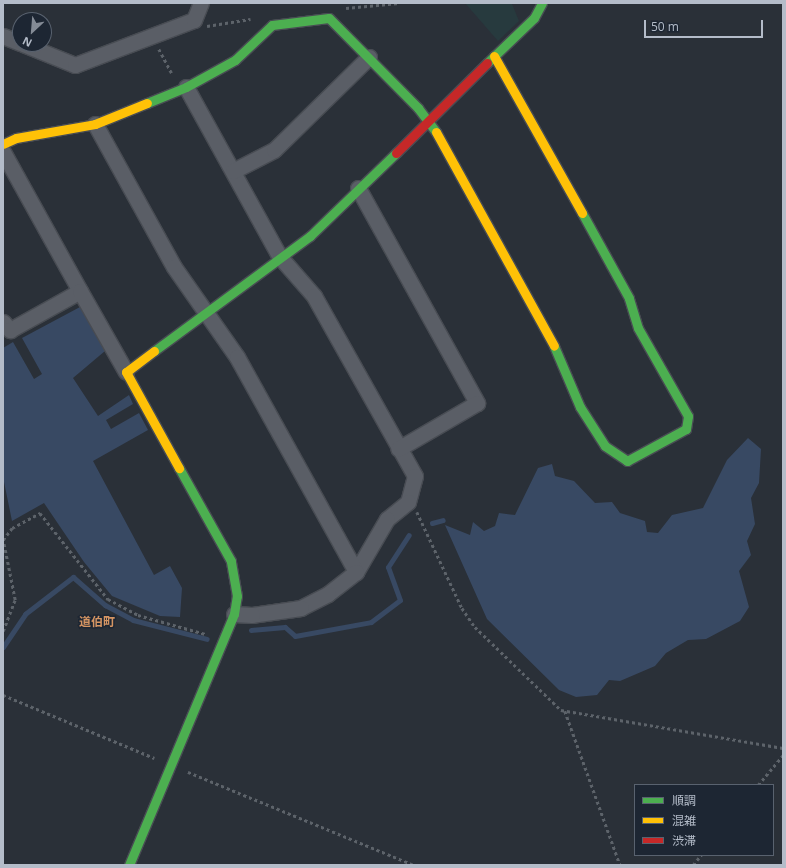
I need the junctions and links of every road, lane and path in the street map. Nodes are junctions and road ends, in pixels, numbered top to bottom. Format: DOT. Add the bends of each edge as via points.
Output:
graph roads {
  1 [pos="202,3"];
  2 [pos="542,3"];
  3 [pos="157,45"];
  4 [pos="43,52"];
  5 [pos="494,56"];
  6 [pos="369,57"];
  7 [pos="184,88"];
  8 [pos="427,120"];
  9 [pos="95,124"];
  10 [pos="3,144"];
  11 [pos="3,152"];
  12 [pos="233,171"];
  13 [pos="358,188"];
  14 [pos="280,257"];
  15 [pos="80,291"];
  16 [pos="205,313"];
  17 [pos="3,322"];
  18 [pos="126,372"];
  19 [pos="398,449"];
  20 [pos="408,502"];
  21 [pos="356,572"];
  22 [pos="234,614"];
  23 [pos="3,632"];
  24 [pos="224,636"];
  25 [pos="3,694"];
  26 [pos="565,711"];
  27 [pos="783,748"];
  28 [pos="783,755"];
  29 [pos="170,764"];
  30 [pos="759,784"];
  31 [pos="700,856"];
  32 [pos="129,865"];
  33 [pos="414,865"];
  34 [pos="620,865"];
  35 [pos="693,865"];
  1 -- 4 [label="street" via="194,20 75,65"];
  2 -- 5 [label="street" via="534,18"];
  3 -- 7 [label="path"];
  5 -- 8 [label="street"];
  5 -- 8 [label="street" via="629,298 638,328 688,416 686,429 627,461 605,446 580,407 556,349"];
  6 -- 7 [label="street" via="329,18 272,25 234,60"];
  6 -- 8 [label="street"];
  6 -- 12 [label="street" via="274,150"];
  7 -- 9 [label="street"];
  7 -- 12 [label="street"];
  8 -- 13 [label="street"];
  9 -- 10 [label="street" via="16,138"];
  9 -- 16 [label="street" via="174,267"];
  11 -- 15 [label="street"];
  12 -- 14 [label="street"];
  13 -- 14 [label="street" via="310,236"];
  13 -- 19 [label="street" via="477,403"];
  14 -- 16 [label="street"];
  14 -- 19 [label="street" via="314,296"];
  15 -- 17 [label="street" via="10,330"];
  15 -- 18 [label="street"];
  16 -- 18 [label="street"];
  16 -- 21 [label="street" via="237,357"];
  18 -- 22 [label="street" via="232,561 237,583"];
  19 -- 20 [label="street" via="414,476"];
  20 -- 21 [label="street" via="387,519"];
  20 -- 26 [label="path" via="417,513 462,608 475,627"];
  21 -- 22 [label="street" via="328,594 301,608 252,615"];
  22 -- 24 [label="street"];
  23 -- 24 [label="path" via="15,600 3,540 12,528 40,513 108,599 138,615 204,634"];
  24 -- 29 [label="street"];
  25 -- 29 [label="path"];
  26 -- 27 [label="path"];
  26 -- 34 [label="path"];
  28 -- 30 [label="path"];
  29 -- 32 [label="street"];
  29 -- 33 [label="path"];
  31 -- 35 [label="path"];
}
